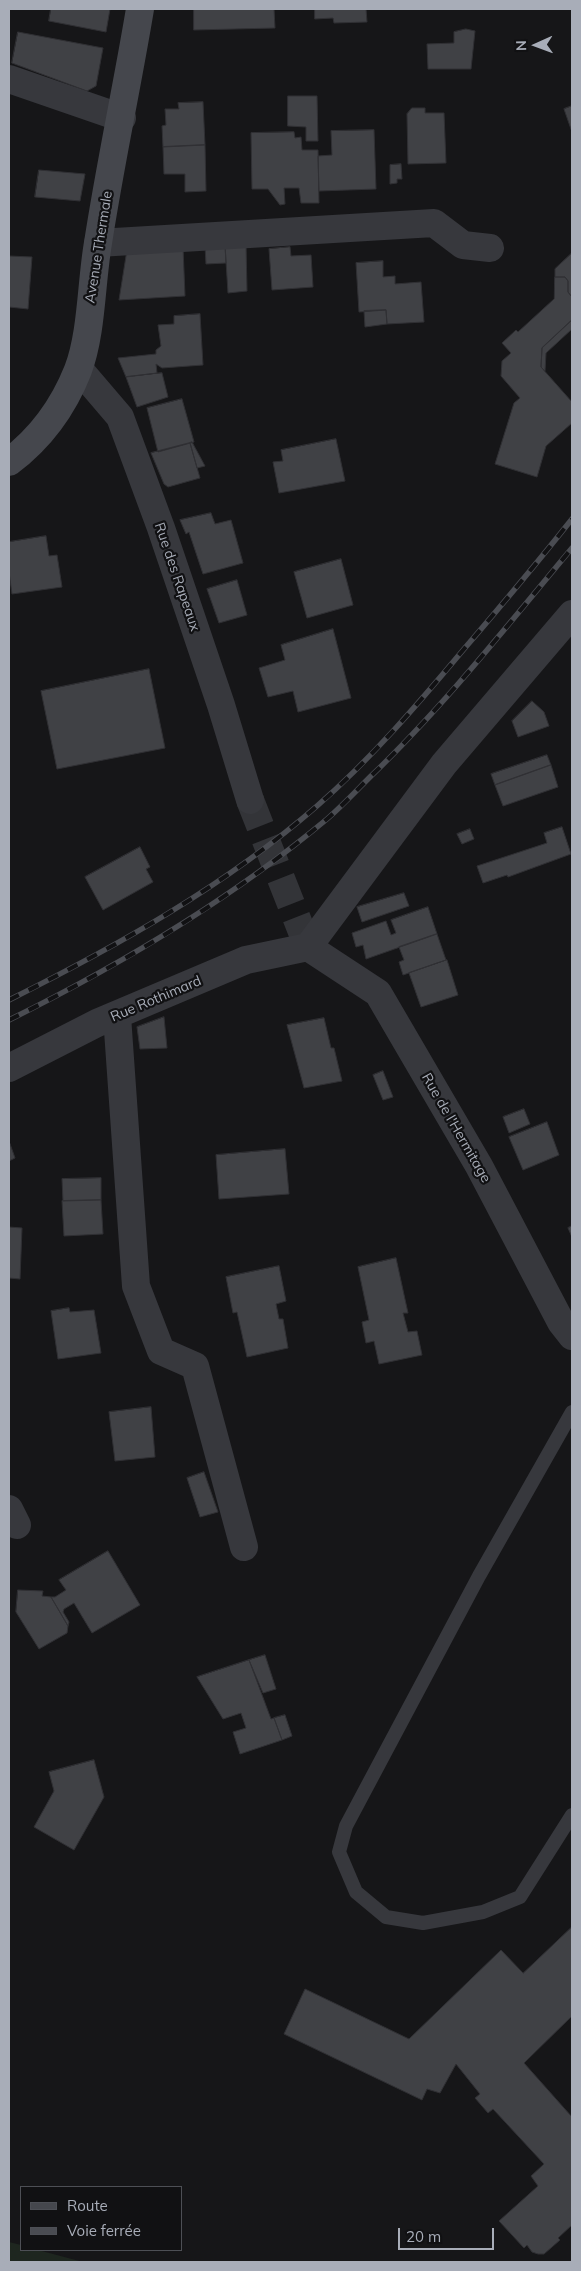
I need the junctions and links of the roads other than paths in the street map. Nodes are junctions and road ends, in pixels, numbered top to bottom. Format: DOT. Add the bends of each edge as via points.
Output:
graph roads {
  1 [pos="140,9"];
  2 [pos="9,79"];
  3 [pos="122,118"];
  4 [pos="98,242"];
  5 [pos="490,248"];
  6 [pos="79,369"];
  7 [pos="9,462"];
  8 [pos="572,614"];
  9 [pos="250,800"];
  10 [pos="308,948"];
  11 [pos="117,1016"];
  12 [pos="9,1068"];
  13 [pos="572,1336"];
  14 [pos="572,1412"];
  15 [pos="244,1546"];
  16 [pos="572,1815"];
  1 -- 3 [label="main road, Avenue Thermale"];
  2 -- 3 [label="street"];
  3 -- 4 [label="main road, Avenue Thermale"];
  4 -- 5 [label="street" via="434,223 463,245"];
  4 -- 6 [label="main road, Avenue Thermale"];
  6 -- 7 [label="main road, Avenue Thermale" via="63,403 44,431"];
  6 -- 9 [label="street, Rue des Rapeaux" via="120,417 189,612"];
  8 -- 10 [label="street" via="444,764"];
  10 -- 11 [label="street, Rue Rothimard" via="246,960"];
  10 -- 13 [label="street, Rue de l'Hermitage" via="378,993 479,1166 561,1322"];
  11 -- 12 [label="street, Rue Rothimard"];
  11 -- 15 [label="street" via="136,1286 161,1351 195,1366"];
  14 -- 16 [label="lane" via="479,1576 351,1817 339,1852 356,1892 386,1917 423,1923 483,1912 520,1897"];
}
